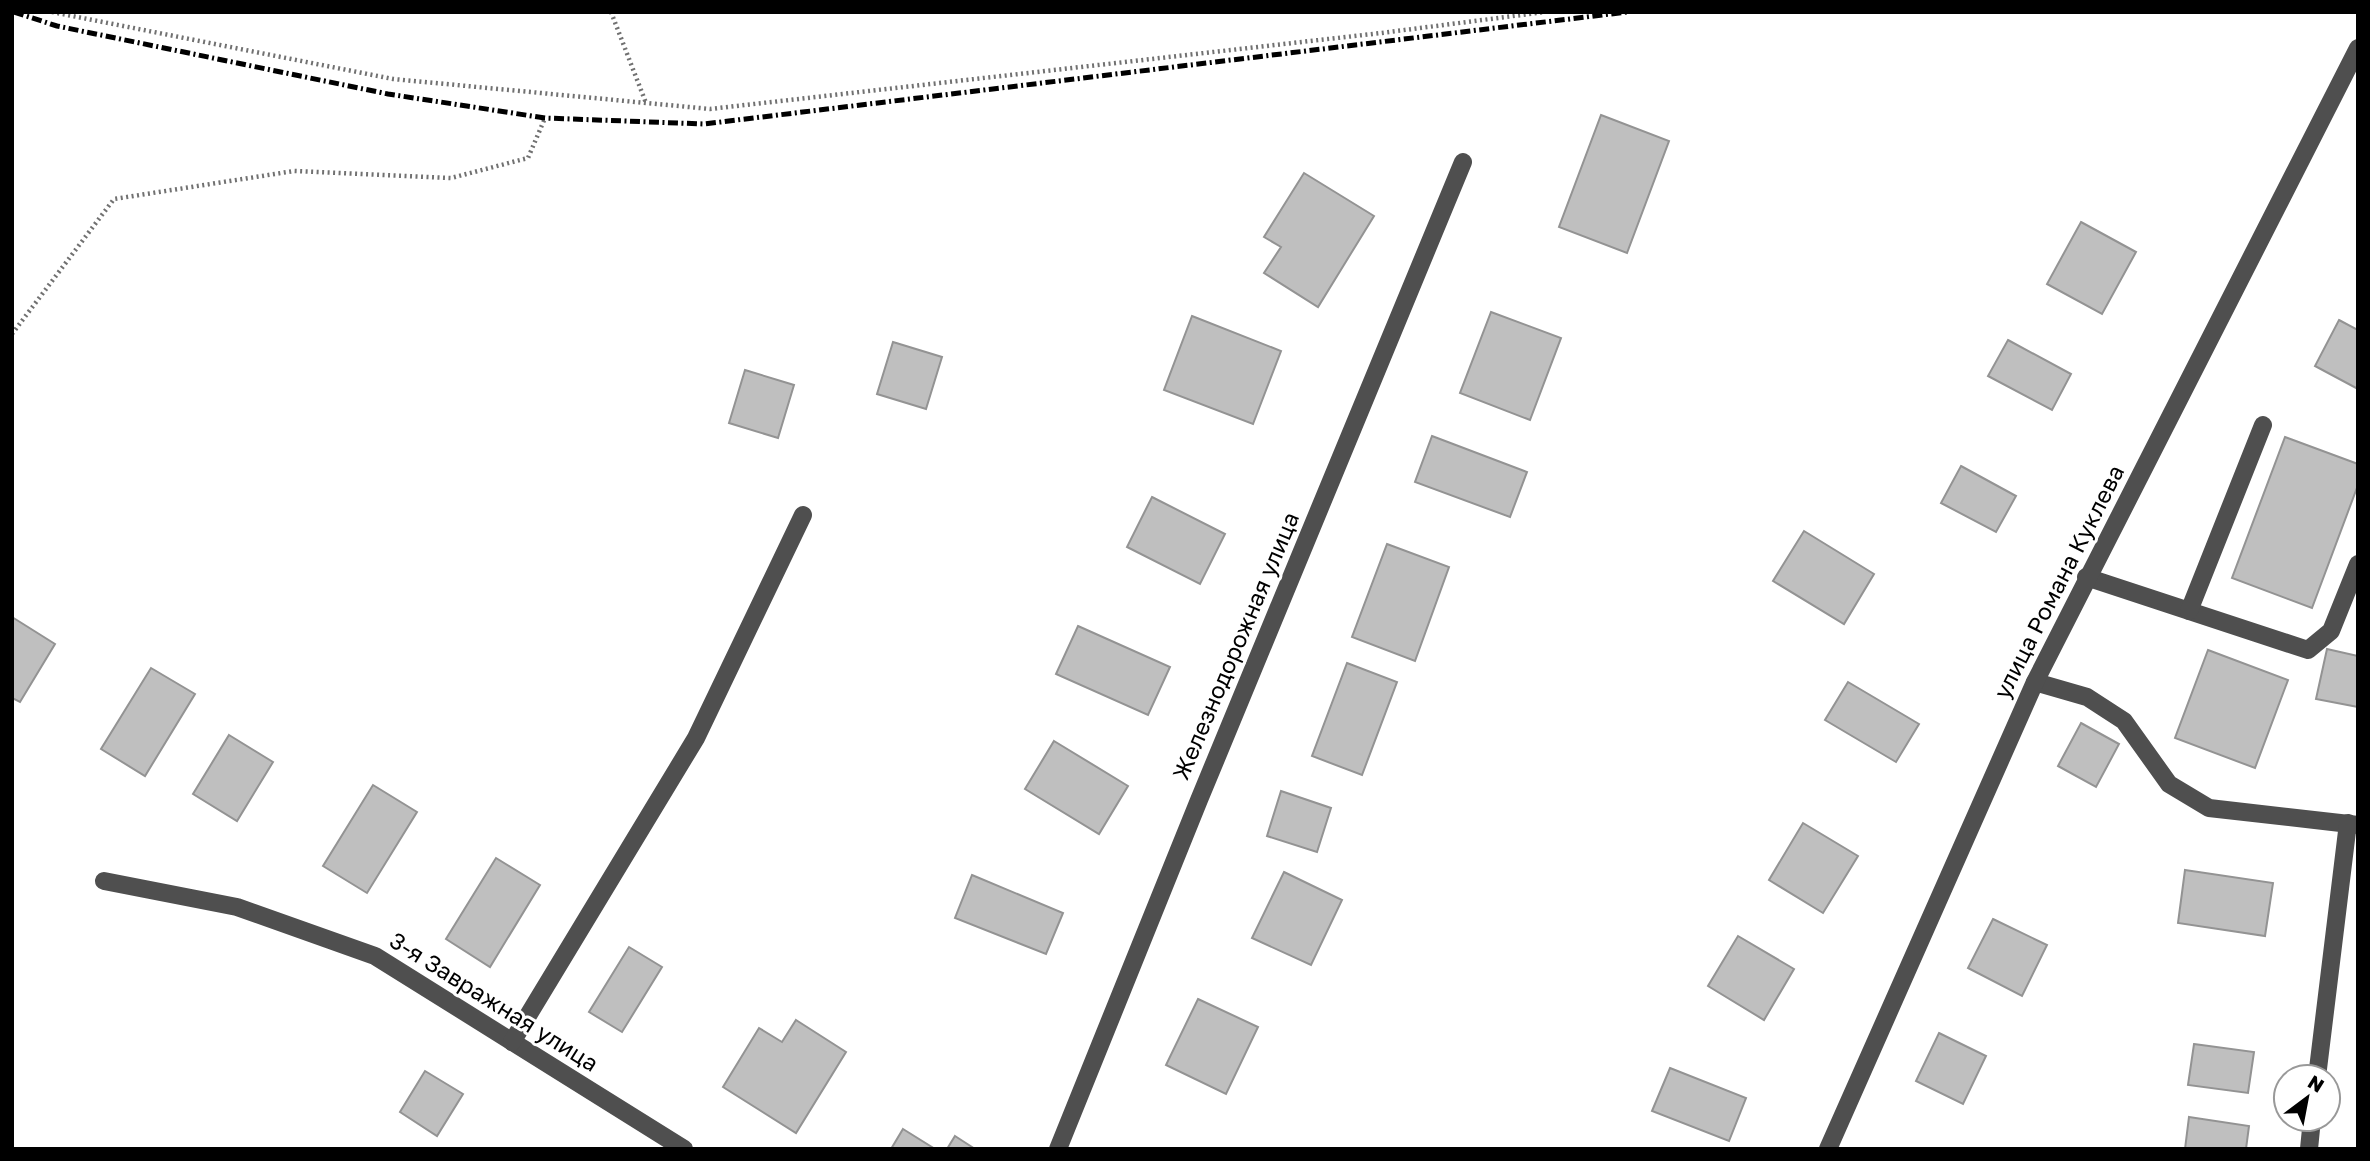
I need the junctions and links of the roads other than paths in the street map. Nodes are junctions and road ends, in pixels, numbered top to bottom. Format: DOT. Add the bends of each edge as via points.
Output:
graph roads {
  1 [pos="2358,48"];
  2 [pos="1463,162"];
  3 [pos="2263,425"];
  4 [pos="803,515"];
  5 [pos="2358,564"];
  6 [pos="2086,577"];
  7 [pos="2189,611"];
  8 [pos="2035,682"];
  9 [pos="2353,824"];
  10 [pos="104,881"];
  11 [pos="512,1042"];
  12 [pos="2319,1063"];
  13 [pos="684,1149"];
  14 [pos="1058,1149"];
  15 [pos="1828,1149"];
  1 -- 6 [label="street, улица Романа Куклева"];
  2 -- 14 [label="street, Железнодорожная улица"];
  3 -- 7 [label="street"];
  4 -- 11 [label="street" via="696,738"];
  5 -- 7 [label="street" via="2331,631 2308,650"];
  6 -- 7 [label="street"];
  6 -- 8 [label="street, улица Романа Куклева"];
  8 -- 9 [label="street" via="2087,697 2124,721 2169,783 2209,808"];
  8 -- 15 [label="street, улица Романа Куклева"];
  9 -- 12 [label="street"];
  10 -- 11 [label="street, 3-я Завражная улица" via="237,906 375,956"];
  11 -- 13 [label="street, 3-я Завражная улица"];
}
